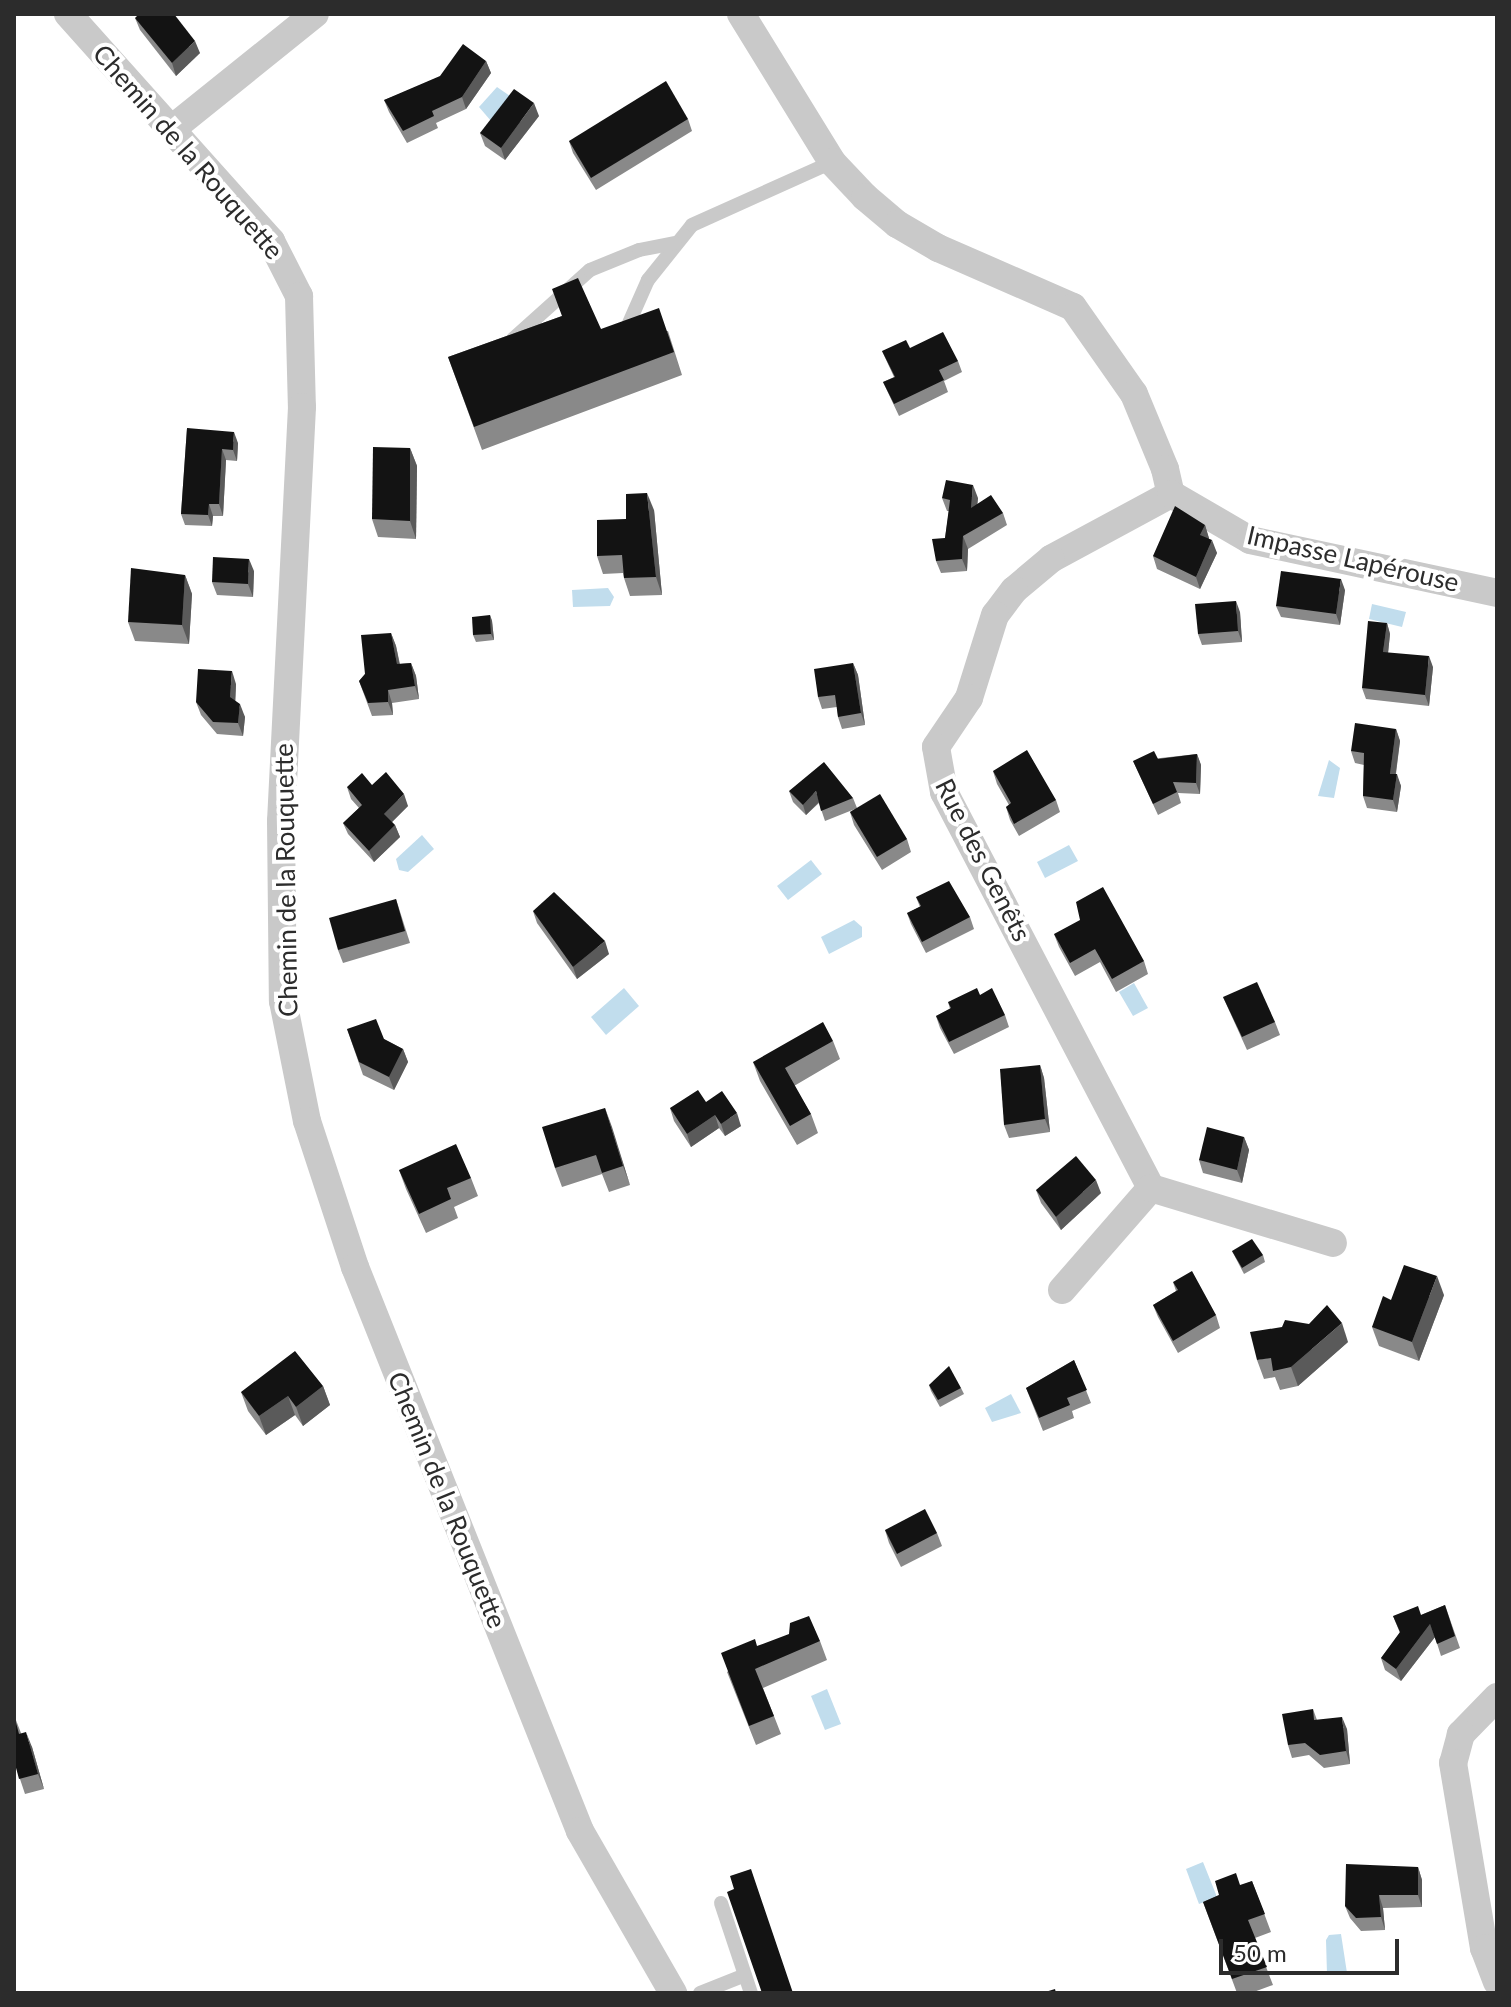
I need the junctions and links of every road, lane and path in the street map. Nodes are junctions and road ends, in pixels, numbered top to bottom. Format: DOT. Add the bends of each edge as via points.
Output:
graph roads {
  1 [pos="68,14"];
  2 [pos="315,14"];
  3 [pos="741,14"];
  4 [pos="173,128"];
  5 [pos="832,162"];
  6 [pos="675,243"];
  7 [pos="629,323"];
  8 [pos="513,339"];
  9 [pos="1168,481"];
  10 [pos="1497,593"];
  11 [pos="1151,1188"];
  12 [pos="1333,1243"];
  13 [pos="1062,1290"];
  14 [pos="1497,1697"];
  15 [pos="721,1903"];
  16 [pos="745,1975"];
  17 [pos="1497,1982"];
  18 [pos="673,1993"];
  19 [pos="700,1993"];
  20 [pos="751,1993"];
  1 -- 4 [label="street, Chemin de la Rouquette"];
  2 -- 4 [label="street"];
  3 -- 5 [label="street"];
  4 -- 18 [label="street, Chemin de la Rouquette" via="271,241 299,296 303,322 281,821 283,1001 307,1121 355,1267 580,1831"];
  5 -- 6 [label="lane" via="692,225"];
  5 -- 9 [label="street" via="897,224 1073,307 1134,394"];
  6 -- 7 [label="lane" via="648,280"];
  6 -- 8 [label="lane" via="639,250 590,270"];
  9 -- 10 [label="street, Impasse Lapérouse" via="1250,540"];
  9 -- 11 [label="street, Rue des Genêts" via="1014,590 995,615 982,670 969,698 936,747 944,792"];
  11 -- 12 [label="street"];
  11 -- 13 [label="street"];
  14 -- 17 [label="street" via="1461,1734 1453,1763 1484,1948"];
  15 -- 16 [label="lane"];
  16 -- 19 [label="lane"];
  16 -- 20 [label="lane"];
}
